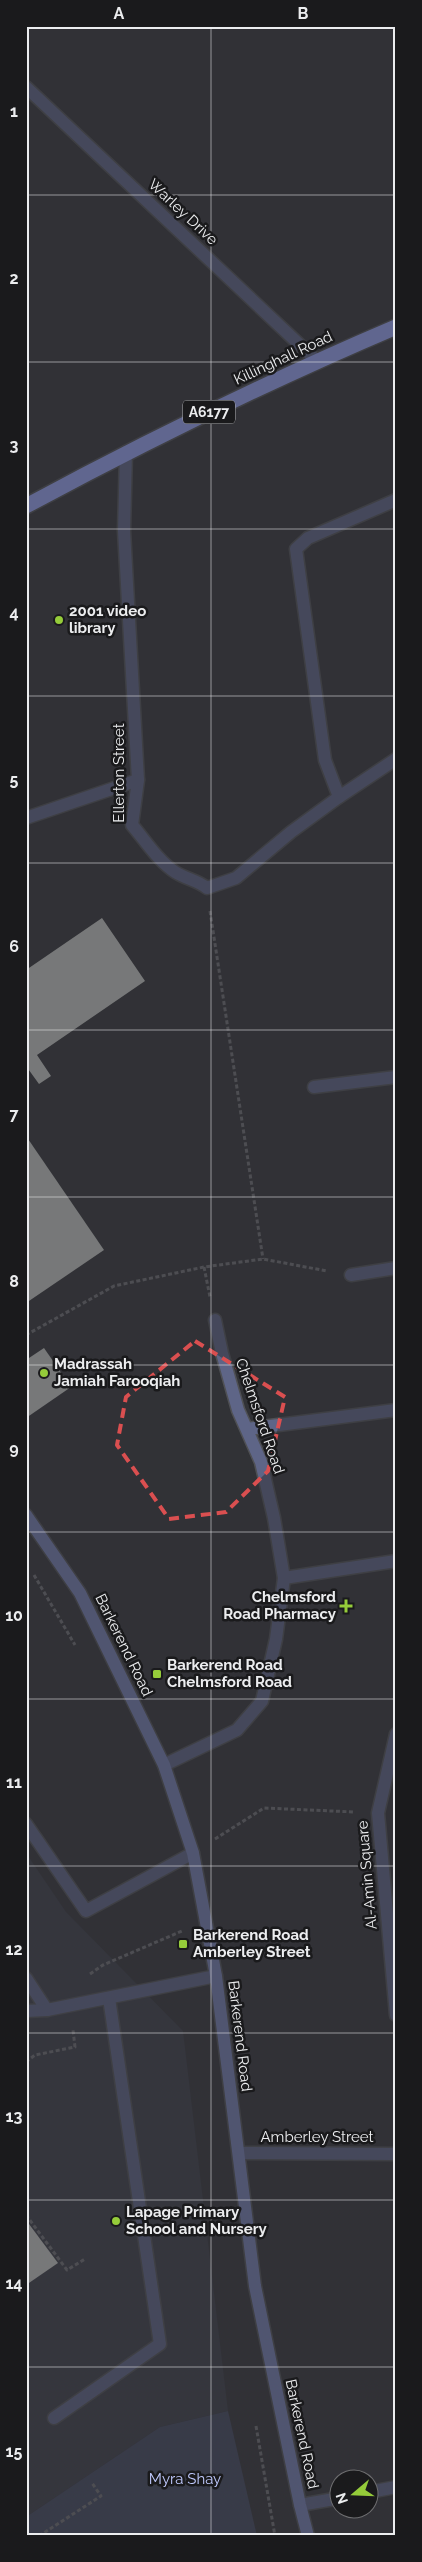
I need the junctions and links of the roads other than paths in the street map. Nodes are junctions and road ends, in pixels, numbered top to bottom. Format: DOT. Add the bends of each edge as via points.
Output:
graph roads {
  1 [pos="26,87"];
  2 [pos="396,328"];
  3 [pos="317,361"];
  4 [pos="126,452"];
  5 [pos="396,500"];
  6 [pos="26,506"];
  7 [pos="396,759"];
  8 [pos="138,780"];
  9 [pos="339,796"];
  10 [pos="26,818"];
  11 [pos="396,1077"];
  12 [pos="314,1086"];
  13 [pos="396,1268"];
  14 [pos="351,1275"];
  15 [pos="215,1320"];
  16 [pos="396,1410"];
  17 [pos="247,1430"];
  18 [pos="26,1515"];
  19 [pos="396,1561"];
  20 [pos="284,1578"];
  21 [pos="396,1734"];
  22 [pos="164,1765"];
  23 [pos="26,1824"];
  24 [pos="192,1853"];
  25 [pos="394,1972"];
  26 [pos="216,1976"];
  27 [pos="26,1978"];
  28 [pos="109,1998"];
  29 [pos="48,2010"];
  30 [pos="26,2011"];
  31 [pos="396,2015"];
  32 [pos="239,2153"];
  33 [pos="396,2154"];
  34 [pos="54,2418"];
  35 [pos="396,2487"];
  36 [pos="380,2490"];
  37 [pos="330,2500"];
  38 [pos="300,2505"];
  39 [pos="308,2536"];
  1 -- 3 [label="street, Warley Drive"];
  2 -- 3 [label="highway, Killinghall Road / A6177"];
  3 -- 4 [label="highway, Killinghall Road / A6177"];
  4 -- 6 [label="highway, Killinghall Road / A6177"];
  4 -- 8 [label="street, Ellerton Street" via="124,531"];
  5 -- 9 [label="street" via="308,538 296,549 325,760"];
  7 -- 9 [label="street"];
  8 -- 9 [label="street, Ellerton Street" via="132,825 175,872 207,888 236,878"];
  8 -- 10 [label="street"];
  11 -- 12 [label="street"];
  13 -- 14 [label="street"];
  15 -- 17 [label="street, Chelmsford Road" via="238,1410"];
  16 -- 17 [label="street"];
  17 -- 20 [label="street, Chelmsford Road" via="261,1462"];
  18 -- 22 [label="main road, Barkerend Road" via="80,1593"];
  19 -- 20 [label="street"];
  20 -- 22 [label="street, Chelmsford Road" via="276,1639 262,1701 237,1730"];
  21 -- 25 [label="street, Al-Amin Square" via="378,1813"];
  22 -- 24 [label="main road, Barkerend Road"];
  23 -- 24 [label="street" via="86,1911"];
  24 -- 26 [label="main road, Barkerend Road"];
  25 -- 31 [label="street, Al-Amin Square"];
  26 -- 28 [label="street"];
  26 -- 32 [label="main road, Barkerend Road"];
  27 -- 29 [label="street"];
  28 -- 29 [label="street"];
  28 -- 34 [label="street" via="160,2344"];
  29 -- 30 [label="street"];
  32 -- 33 [label="street, Amberley Street"];
  32 -- 38 [label="main road, Barkerend Road" via="255,2286"];
  35 -- 36 [label="street"];
  37 -- 38 [label="street"];
  38 -- 39 [label="main road, Barkerend Road"];
}
